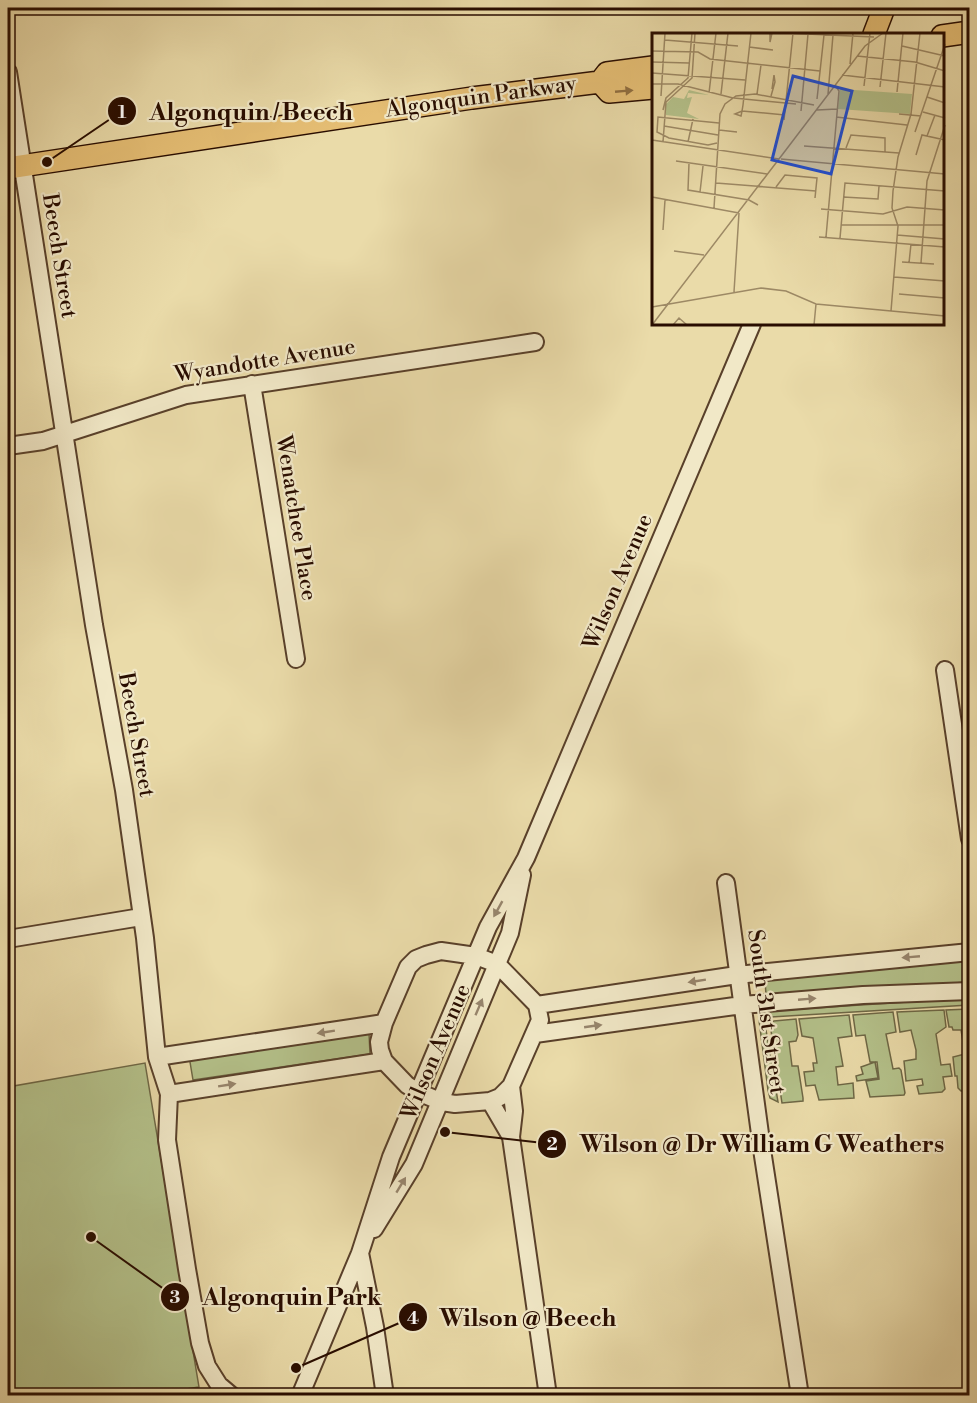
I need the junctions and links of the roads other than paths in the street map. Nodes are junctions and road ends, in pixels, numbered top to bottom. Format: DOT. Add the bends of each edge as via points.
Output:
graph roads {
  1 [pos="884,8"];
  2 [pos="969,32"];
  3 [pos="874,33"];
  4 [pos="944,36"];
  5 [pos="652,67"];
  6 [pos="8,72"];
  7 [pos="600,82"];
  8 [pos="652,88"];
  9 [pos="15,167"];
  10 [pos="751,326"];
  11 [pos="536,342"];
  12 [pos="252,384"];
  13 [pos="65,434"];
  14 [pos="8,446"];
  15 [pos="296,659"];
  16 [pos="945,670"];
  17 [pos="963,753"];
  18 [pos="969,839"];
  19 [pos="526,858"];
  20 [pos="726,883"];
  21 [pos="141,917"];
  22 [pos="8,939"];
  23 [pos="969,952"];
  24 [pos="476,956"];
  25 [pos="497,964"];
  26 [pos="737,975"];
  27 [pos="969,991"];
  28 [pos="537,1005"];
  29 [pos="742,1005"];
  30 [pos="384,1023"];
  31 [pos="535,1034"];
  32 [pos="157,1057"];
  33 [pos="384,1061"];
  34 [pos="511,1086"];
  35 [pos="418,1092"];
  36 [pos="169,1094"];
  37 [pos="440,1101"];
  38 [pos="490,1101"];
  39 [pos="511,1137"];
  40 [pos="360,1253"];
  41 [pos="232,1395"];
  42 [pos="300,1395"];
  43 [pos="386,1395"];
  44 [pos="548,1395"];
  45 [pos="800,1395"];
  1 -- 3 [label="main road"];
  2 -- 4 [label="main road"];
  5 -- 7 [label="main road, Algonquin Parkway" via="607,73"];
  6 -- 9 [label="street, Beech Street"];
  7 -- 8 [label="main road, Algonquin Parkway, one-way" via="609,92"];
  7 -- 9 [label="main road, Algonquin Parkway"];
  9 -- 13 [label="street, Beech Street"];
  10 -- 19 [label="street, Wilson Avenue"];
  11 -- 12 [label="street, Wyandotte Avenue"];
  12 -- 13 [label="street, Wyandotte Avenue" via="171,399"];
  12 -- 15 [label="street, Wenatchee Place"];
  13 -- 14 [label="street, Wyandotte Avenue"];
  13 -- 21 [label="street, Beech Street"];
  16 -- 17 [label="street"];
  17 -- 18 [label="street"];
  19 -- 24 [label="street, Wilson Avenue, one-way"];
  19 -- 25 [label="street, Wilson Avenue" via="510,933"];
  20 -- 26 [label="street, South 31st Street"];
  21 -- 22 [label="street"];
  21 -- 32 [label="street, Beech Street"];
  23 -- 26 [label="street, one-way"];
  24 -- 25 [label="street"];
  24 -- 30 [label="street" via="441,951 416,960 408,967"];
  24 -- 35 [label="street, Wilson Avenue"];
  25 -- 28 [label="street"];
  37 -- 25 [label="street, Wilson Avenue, one-way"];
  26 -- 28 [label="street, one-way"];
  26 -- 29 [label="street, South 31st Street"];
  29 -- 27 [label="street, one-way" via="863,994"];
  28 -- 31 [label="street" via="540,1020"];
  31 -- 29 [label="street, one-way"];
  29 -- 45 [label="street, South 31st Street"];
  30 -- 32 [label="street, one-way"];
  30 -- 33 [label="street" via="379,1042"];
  31 -- 34 [label="street"];
  32 -- 36 [label="street, Beech Street"];
  33 -- 35 [label="street"];
  36 -- 33 [label="street, one-way"];
  34 -- 38 [label="street"];
  34 -- 39 [label="street"];
  35 -- 37 [label="street"];
  35 -- 40 [label="street, Wilson Avenue" via="391,1157"];
  36 -- 41 [label="street, Beech Street" via="167,1140 200,1343 207,1366 219,1385"];
  37 -- 38 [label="street"];
  40 -- 37 [label="street, Wilson Avenue, one-way" via="414,1164"];
  38 -- 39 [label="street"];
  39 -- 44 [label="street"];
  40 -- 42 [label="street, Wilson Avenue"];
  40 -- 43 [label="street"];
}
